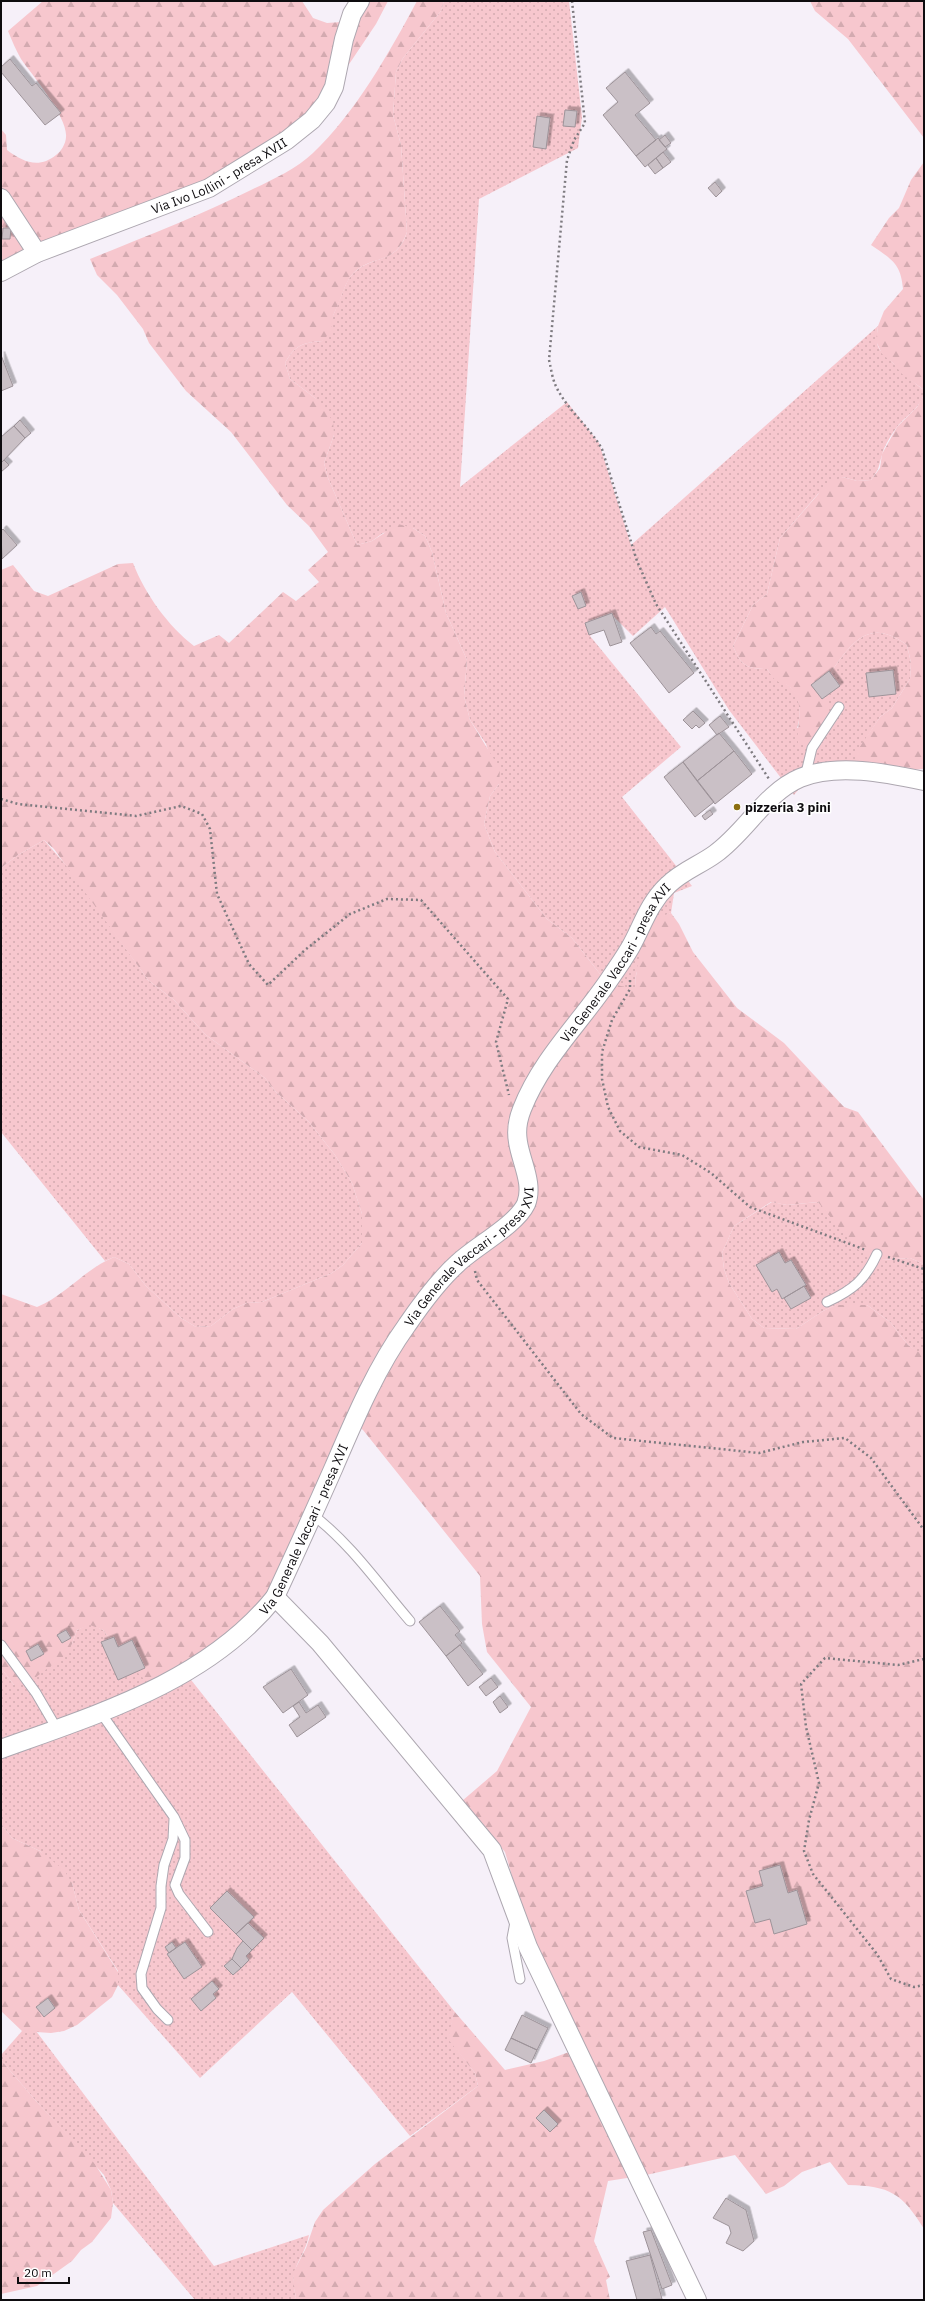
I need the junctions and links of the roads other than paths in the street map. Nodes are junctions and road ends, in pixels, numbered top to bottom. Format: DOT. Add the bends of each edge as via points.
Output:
graph roads {
  1 [pos="360,1"];
  2 [pos="1,198"];
  3 [pos="37,253"];
  4 [pos="1,272"];
  5 [pos="839,707"];
  6 [pos="805,777"];
  7 [pos="924,781"];
  8 [pos="877,1254"];
  9 [pos="827,1302"];
  10 [pos="313,1514"];
  11 [pos="275,1597"];
  12 [pos="410,1621"];
  13 [pos="1,1645"];
  14 [pos="100,1712"];
  15 [pos="57,1729"];
  16 [pos="1,1749"];
  17 [pos="174,1817"];
  18 [pos="516,1916"];
  19 [pos="208,1932"];
  20 [pos="520,1979"];
  21 [pos="168,2020"];
  22 [pos="697,2300"];
  1 -- 3 [label="street, Via Ivo Lollini - presa XVII" via="352,14 334,87 326,103 312,120 287,140 209,188"];
  2 -- 3 [label="street"];
  3 -- 4 [label="street, Via Ivo Lollini - presa XVII"];
  5 -- 6 [label="lane" via="812,748"];
  6 -- 7 [label="street, Via Generale Vaccari - presa XVI" via="852,771"];
  6 -- 10 [label="street, Via Generale Vaccari - presa XVI" via="778,792 735,837 668,885 647,911 623,960 548,1059 522,1109 517,1128 518,1144 525,1164 528,1185 526,1202 514,1221 470,1252 431,1292 390,1350"];
  8 -- 9 [label="lane" via="869,1272 849,1292"];
  10 -- 11 [label="street, Via Generale Vaccari - presa XVI"];
  10 -- 12 [label="lane" via="329,1527"];
  11 -- 14 [label="street, Via Generale Vaccari - presa XVI" via="262,1614 220,1649 143,1695"];
  11 -- 18 [label="street" via="320,1643 492,1850"];
  13 -- 15 [label="lane" via="36,1693"];
  14 -- 15 [label="street, Via Generale Vaccari - presa XVI"];
  14 -- 17 [label="lane"];
  15 -- 16 [label="street, Via Generale Vaccari - presa XVI"];
  17 -- 19 [label="lane" via="185,1840 185,1858 175,1885"];
  17 -- 21 [label="lane" via="173,1839 164,1865 161,1908 142,1974 142,1988"];
  18 -- 20 [label="lane" via="512,1938"];
  18 -- 22 [label="street"];
}
